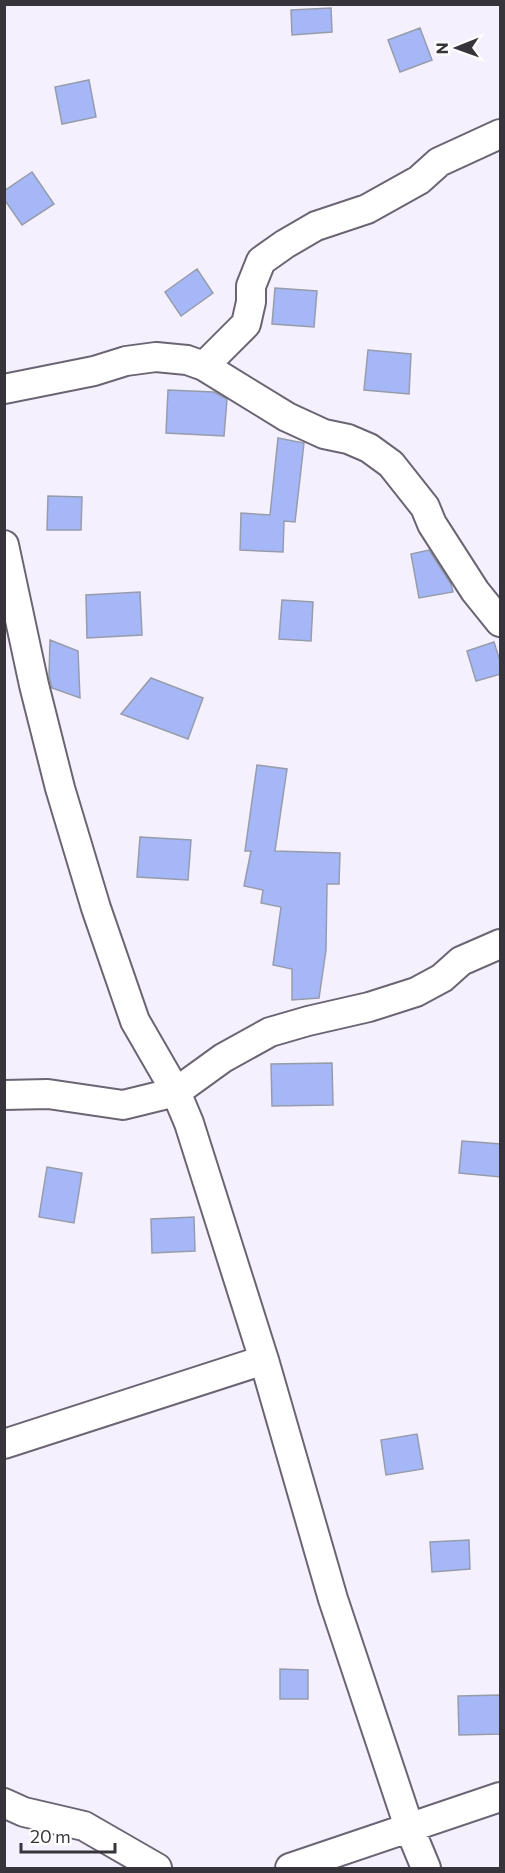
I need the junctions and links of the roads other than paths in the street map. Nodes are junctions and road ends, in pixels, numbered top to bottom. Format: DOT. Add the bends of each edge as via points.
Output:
graph roads {
  1 [pos="501,134"];
  2 [pos="204,366"];
  3 [pos="4,389"];
  4 [pos="4,545"];
  5 [pos="501,622"];
  6 [pos="501,944"];
  7 [pos="176,1092"];
  8 [pos="4,1095"];
  9 [pos="264,1360"];
  10 [pos="4,1444"];
  11 [pos="501,1797"];
  12 [pos="4,1803"];
  13 [pos="409,1827"];
  14 [pos="157,1869"];
  15 [pos="291,1869"];
  16 [pos="426,1869"];
  1 -- 2 [label="street" via="439,162 419,180 367,208 316,226 261,261 251,286 246,324"];
  2 -- 3 [label="street" via="156,357"];
  2 -- 5 [label="street" via="287,417 369,448 390,464 424,507 469,582"];
  4 -- 7 [label="street" via="60,788 96,908 135,1020"];
  6 -- 7 [label="street" via="461,961 442,978 416,992 270,1032 223,1058"];
  7 -- 8 [label="street" via="123,1105 48,1094"];
  7 -- 9 [label="street"];
  9 -- 10 [label="street"];
  9 -- 13 [label="street" via="333,1599"];
  11 -- 13 [label="street"];
  12 -- 14 [label="street" via="24,1812 84,1826"];
  13 -- 15 [label="street"];
  13 -- 16 [label="street"];
}
